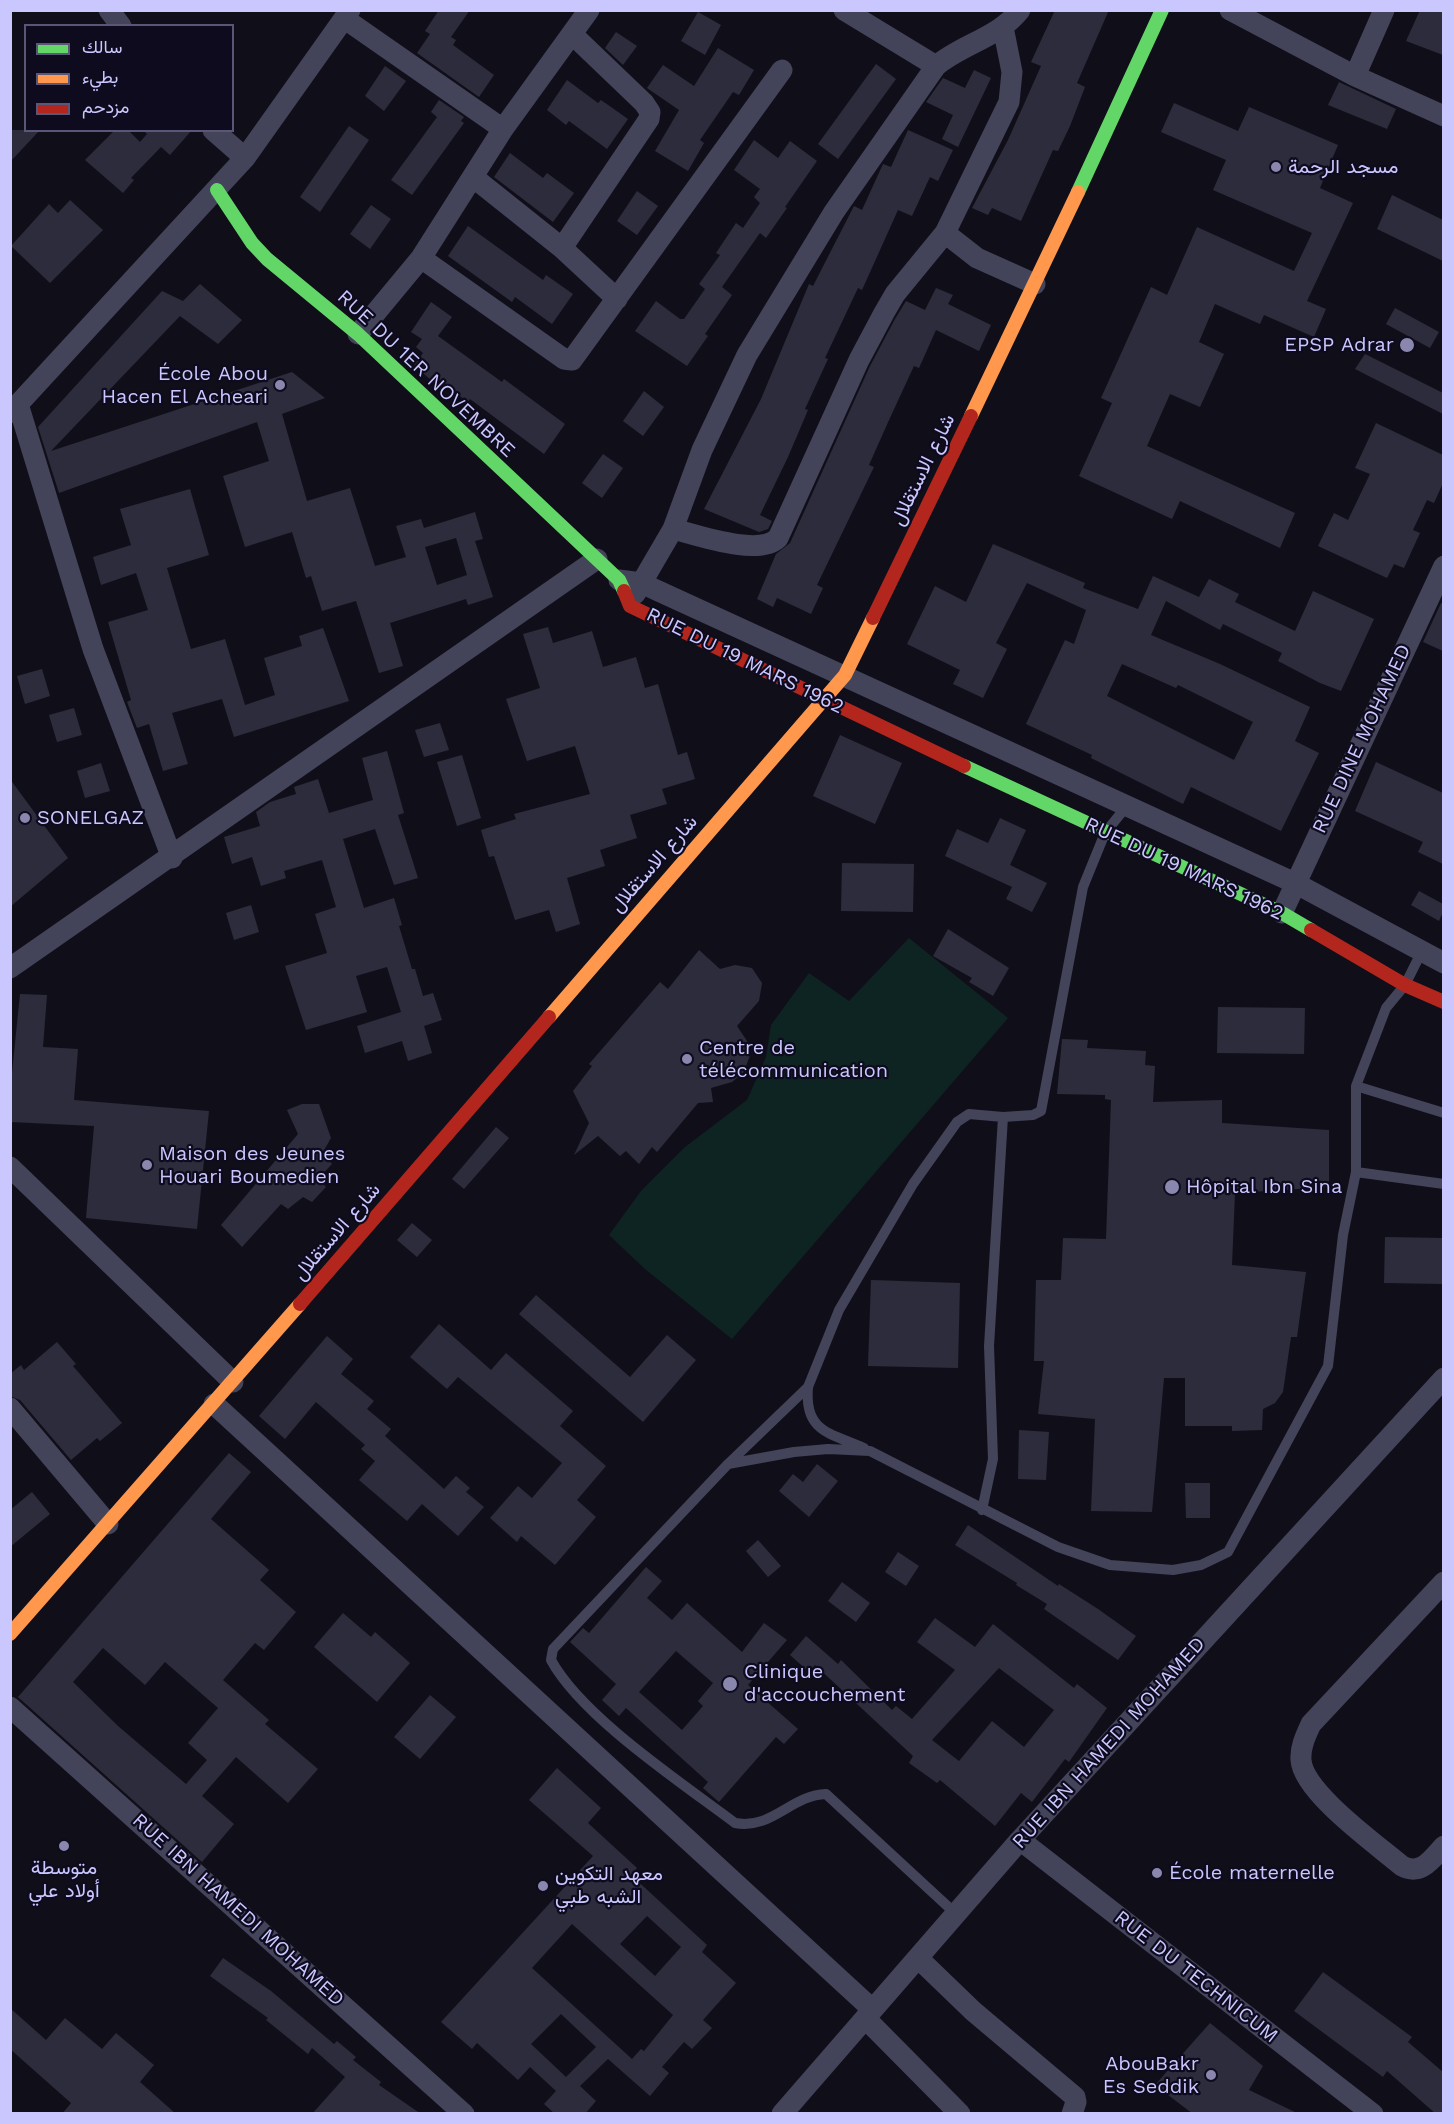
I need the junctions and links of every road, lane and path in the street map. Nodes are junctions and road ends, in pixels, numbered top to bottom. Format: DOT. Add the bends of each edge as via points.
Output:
graph roads {
  1 [pos="109,10"];
  2 [pos="589,10"];
  3 [pos="844,10"];
  4 [pos="1020,10"];
  5 [pos="1162,10"];
  6 [pos="1230,10"];
  7 [pos="1384,10"];
  8 [pos="348,15"];
  9 [pos="120,24"];
  10 [pos="1003,27"];
  11 [pos="573,35"];
  12 [pos="936,66"];
  13 [pos="782,70"];
  14 [pos="1355,76"];
  15 [pos="1443,116"];
  16 [pos="503,129"];
  17 [pos="215,132"];
  18 [pos="245,158"];
  19 [pos="473,177"];
  20 [pos="217,190"];
  21 [pos="945,233"];
  22 [pos="562,248"];
  23 [pos="421,258"];
  24 [pos="1035,284"];
  25 [pos="617,299"];
  26 [pos="358,334"];
  27 [pos="14,409"];
  28 [pos="673,529"];
  29 [pos="597,559"];
  30 [pos="1443,566"];
  31 [pos="619,580"];
  32 [pos="641,583"];
  33 [pos="630,606"];
  34 [pos="844,675"];
  35 [pos="823,698"];
  36 [pos="1126,807"];
  37 [pos="1106,833"];
  38 [pos="172,858"];
  39 [pos="1295,883"];
  40 [pos="1282,913"];
  41 [pos="1421,953"];
  42 [pos="1443,963"];
  43 [pos="10,968"];
  44 [pos="1405,985"];
  45 [pos="1443,1002"];
  46 [pos="1356,1086"];
  47 [pos="1443,1113"];
  48 [pos="1004,1117"];
  49 [pos="10,1167"];
  50 [pos="1356,1172"];
  51 [pos="1443,1184"];
  52 [pos="1443,1378"];
  53 [pos="233,1382"];
  54 [pos="808,1387"];
  55 [pos="214,1404"];
  56 [pos="10,1408"];
  57 [pos="870,1451"];
  58 [pos="728,1464"];
  59 [pos="982,1510"];
  60 [pos="108,1524"];
  61 [pos="1443,1582"];
  62 [pos="10,1634"];
  63 [pos="10,1707"];
  64 [pos="1020,1840"];
  65 [pos="1443,1846"];
  66 [pos="956,1914"];
  67 [pos="918,1958"];
  68 [pos="868,2014"];
  69 [pos="464,2114"];
  70 [pos="782,2114"];
  71 [pos="960,2114"];
  72 [pos="1072,2114"];
  73 [pos="1373,2114"];
  1 -- 9 [label="street"];
  2 -- 11 [label="street"];
  3 -- 12 [label="street"];
  4 -- 10 [label="street"];
  5 -- 24 [label="street, شارع الاستقلال"];
  6 -- 14 [label="street"];
  7 -- 14 [label="street"];
  8 -- 16 [label="street"];
  8 -- 18 [label="street"];
  10 -- 12 [label="street" via="950,54"];
  10 -- 21 [label="street" via="1012,72 1010,102"];
  11 -- 16 [label="street"];
  11 -- 22 [label="street" via="651,112"];
  12 -- 28 [label="street" via="834,212 747,355 702,450"];
  13 -- 25 [label="street"];
  14 -- 15 [label="street"];
  16 -- 19 [label="street"];
  17 -- 18 [label="street"];
  18 -- 20 [label="street"];
  19 -- 22 [label="street"];
  19 -- 23 [label="street"];
  20 -- 26 [label="street, RUE DU 1ER NOVEMBRE" via="267,259"];
  20 -- 27 [label="street"];
  21 -- 24 [label="street" via="976,258"];
  21 -- 28 [label="street" via="884,313 778,538 765,545 731,543"];
  22 -- 25 [label="street"];
  23 -- 25 [label="street" via="569,360 576,358"];
  23 -- 26 [label="street"];
  24 -- 34 [label="street, شارع الاستقلال"];
  26 -- 29 [label="street, RUE DU 1ER NOVEMBRE"];
  27 -- 38 [label="street" via="93,649"];
  28 -- 32 [label="street"];
  29 -- 31 [label="street, RUE DU 1ER NOVEMBRE"];
  29 -- 38 [label="street"];
  30 -- 39 [label="street, RUE DINE MOHAMED"];
  31 -- 32 [label="street, RUE DU 19 MARS 1962"];
  31 -- 33 [label="street, RUE DU 19 MARS 1962"];
  32 -- 33 [label="street"];
  32 -- 34 [label="street, RUE DU 19 MARS 1962"];
  33 -- 35 [label="street, RUE DU 19 MARS 1962"];
  34 -- 35 [label="street, شارع الاستقلال"];
  34 -- 36 [label="street, RUE DU 19 MARS 1962"];
  35 -- 37 [label="street, RUE DU 19 MARS 1962"];
  35 -- 53 [label="street, شارع الاستقلال"];
  36 -- 37 [label="lane"];
  36 -- 39 [label="street, RUE DU 19 MARS 1962"];
  37 -- 40 [label="street, RUE DU 19 MARS 1962"];
  37 -- 48 [label="lane" via="1083,887 1041,1111"];
  38 -- 43 [label="street"];
  39 -- 40 [label="street, RUE DINE MOHAMED"];
  39 -- 41 [label="street, RUE DU 19 MARS 1962"];
  40 -- 44 [label="street, RUE DU 19 MARS 1962"];
  41 -- 42 [label="street, RUE DU 19 MARS 1962"];
  41 -- 44 [label="lane"];
  44 -- 45 [label="street, RUE DU 19 MARS 1962"];
  44 -- 46 [label="lane" via="1386,1008"];
  46 -- 47 [label="lane"];
  46 -- 50 [label="lane"];
  48 -- 54 [label="lane" via="969,1114 957,1122 913,1184 839,1311"];
  48 -- 59 [label="lane" via="988,1346 993,1459"];
  49 -- 53 [label="street"];
  50 -- 51 [label="lane"];
  50 -- 59 [label="lane" via="1343,1235 1328,1366 1228,1552 1201,1565 1173,1570 1110,1565 1058,1547"];
  52 -- 64 [label="street, RUE IBN HAMEDI MOHAMED"];
  53 -- 55 [label="street, شارع الاستقلال"];
  54 -- 57 [label="lane" via="806,1406 817,1427"];
  54 -- 58 [label="lane"];
  55 -- 60 [label="street, شارع الاستقلال"];
  55 -- 68 [label="street"];
  56 -- 60 [label="street"];
  57 -- 58 [label="lane" via="828,1449"];
  57 -- 59 [label="lane"];
  58 -- 66 [label="lane" via="553,1649 551,1660 559,1674 606,1723 735,1823 758,1825 798,1802 826,1794"];
  60 -- 62 [label="street, شارع الاستقلال"];
  61 -- 65 [label="street" via="1311,1724 1301,1750 1301,1762 1317,1793 1401,1866 1421,1868"];
  63 -- 69 [label="street, RUE IBN HAMEDI MOHAMED"];
  64 -- 66 [label="street, RUE IBN HAMEDI MOHAMED"];
  64 -- 73 [label="street, RUE DU TECHNICUM"];
  66 -- 67 [label="street, RUE IBN HAMEDI MOHAMED"];
  67 -- 68 [label="street, RUE IBN HAMEDI MOHAMED"];
  67 -- 72 [label="street" via="973,2012 1075,2097"];
  68 -- 70 [label="street, RUE IBN HAMEDI MOHAMED"];
  68 -- 71 [label="street"];
}
